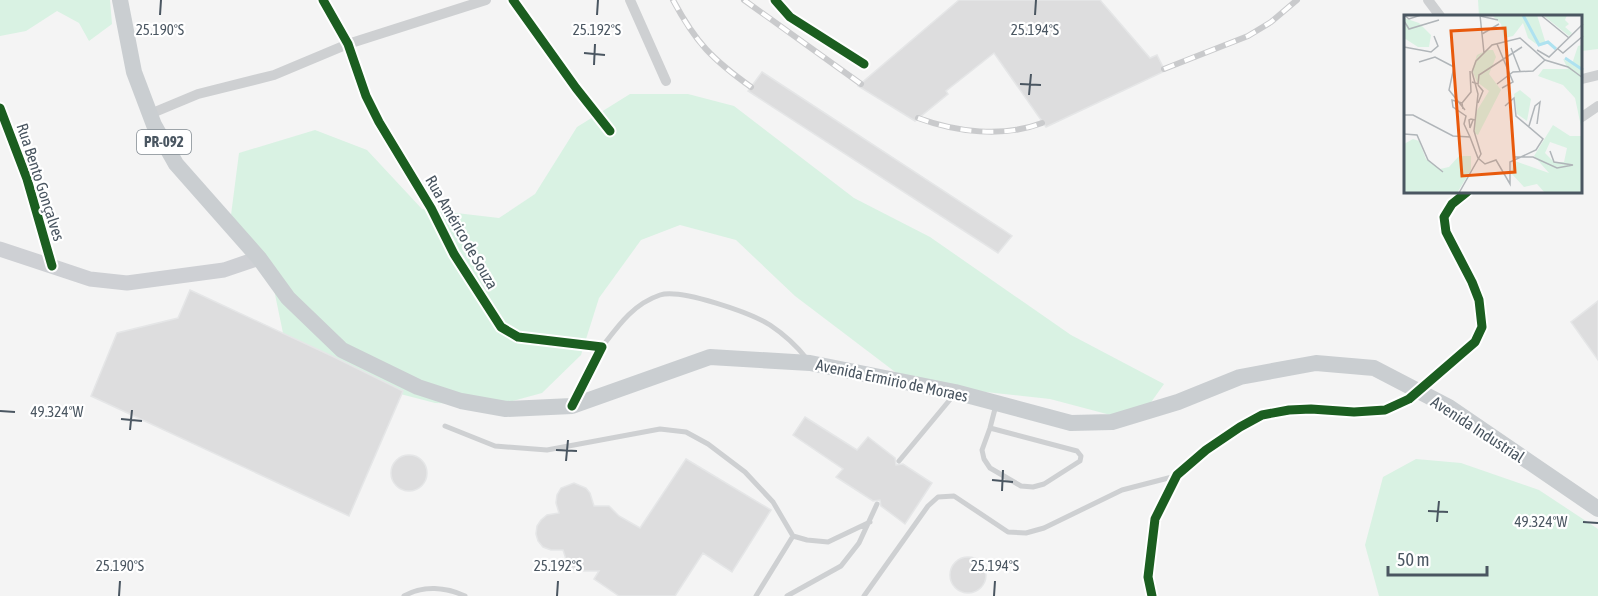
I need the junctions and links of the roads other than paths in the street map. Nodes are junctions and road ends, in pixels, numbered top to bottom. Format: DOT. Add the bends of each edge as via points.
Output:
graph roads {
  1 [pos="120,0"];
  2 [pos="323,0"];
  3 [pos="486,0"];
  4 [pos="513,0"];
  5 [pos="630,0"];
  6 [pos="775,0"];
  7 [pos="348,44"];
  8 [pos="864,64"];
  9 [pos="1598,75"];
  10 [pos="1583,79"];
  11 [pos="666,81"];
  12 [pos="1598,106"];
  13 [pos="0,108"];
  14 [pos="150,114"];
  15 [pos="1583,116"];
  16 [pos="610,131"];
  17 [pos="1464,194"];
  18 [pos="0,249"];
  19 [pos="259,258"];
  20 [pos="52,266"];
  21 [pos="602,347"];
  22 [pos="810,363"];
  23 [pos="956,392"];
  24 [pos="997,403"];
  25 [pos="572,406"];
  26 [pos="1071,423"];
  27 [pos="445,426"];
  28 [pos="990,428"];
  29 [pos="899,461"];
  30 [pos="1178,475"];
  31 [pos="877,504"];
  32 [pos="1598,509"];
  33 [pos="870,522"];
  34 [pos="793,536"];
  35 [pos="404,596"];
  36 [pos="465,596"];
  37 [pos="756,596"];
  38 [pos="787,596"];
  39 [pos="864,596"];
  40 [pos="1152,596"];
  1 -- 14 [label="main road, PR-092" via="134,72"];
  2 -- 7 [label="street, Rua Américo de Souza"];
  3 -- 7 [label="street"];
  4 -- 16 [label="street"];
  5 -- 11 [label="street"];
  6 -- 8 [label="street" via="789,17"];
  7 -- 14 [label="street" via="274,75 198,94"];
  7 -- 21 [label="street, Rua Américo de Souza" via="379,122 454,254 501,327 518,337"];
  9 -- 10 [label="street"];
  12 -- 15 [label="street"];
  13 -- 20 [label="street, Rua Bento Gonçalves" via="27,179"];
  14 -- 19 [label="main road, PR-092" via="176,164"];
  17 -- 30 [label="street" via="1444,217 1446,232 1479,300 1482,327 1475,342 1409,399 1385,410 1311,409 1263,415 1206,450"];
  18 -- 20 [label="main road"];
  19 -- 20 [label="main road" via="224,270 127,283 90,279"];
  19 -- 25 [label="main road" via="288,298 342,350 418,387 461,402 506,409"];
  21 -- 22 [label="lane" via="628,313 661,294 682,294 768,324 792,341"];
  21 -- 25 [label="street"];
  22 -- 23 [label="main road, Avenida Ermirio de Moraes"];
  22 -- 25 [label="main road, Avenida Ermirio de Moraes" via="710,357"];
  23 -- 24 [label="main road, Avenida Ermirio de Moraes"];
  23 -- 29 [label="lane"];
  24 -- 26 [label="main road, Avenida Ermirio de Moraes"];
  24 -- 28 [label="lane"];
  26 -- 32 [label="main road, Avenida Industrial" via="1112,422 1178,402 1240,377 1316,363 1374,368 1449,407"];
  27 -- 34 [label="lane" via="495,446 547,450 660,429 686,432 745,472 773,502"];
  28 -- 28 [label="lane" via="982,450 984,459 990,468 1021,486 1044,484 1080,462 1077,451"];
  30 -- 39 [label="lane" via="1122,490 1026,533 1008,532 954,496 938,497"];
  30 -- 40 [label="street" via="1155,519 1148,577"];
  31 -- 33 [label="lane"];
  33 -- 34 [label="lane" via="828,542"];
  33 -- 38 [label="lane" via="841,566"];
  34 -- 37 [label="lane"];
  35 -- 36 [label="lane" via="433,588 451,589"];
}
